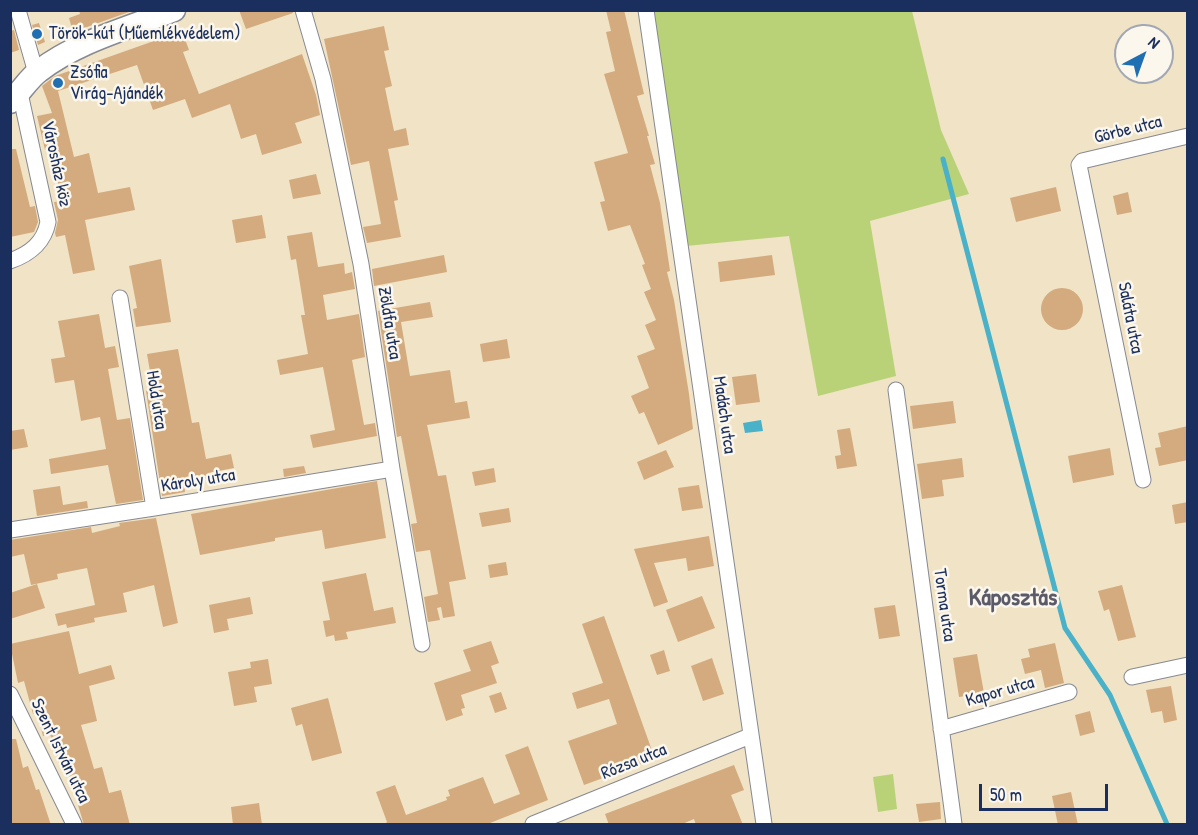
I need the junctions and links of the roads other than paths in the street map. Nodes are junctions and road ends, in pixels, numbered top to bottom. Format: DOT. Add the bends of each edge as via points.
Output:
graph roads {
  1 [pos="18,10"];
  2 [pos="174,10"];
  3 [pos="303,10"];
  4 [pos="646,10"];
  5 [pos="36,73"];
  6 [pos="15,97"];
  7 [pos="1188,136"];
  8 [pos="1079,165"];
  9 [pos="10,261"];
  10 [pos="120,298"];
  11 [pos="896,390"];
  12 [pos="392,469"];
  13 [pos="1143,480"];
  14 [pos="154,508"];
  15 [pos="10,530"];
  16 [pos="422,644"];
  17 [pos="1188,665"];
  18 [pos="1132,677"];
  19 [pos="1069,692"];
  20 [pos="10,694"];
  21 [pos="941,729"];
  22 [pos="750,736"];
  23 [pos="74,825"];
  24 [pos="533,825"];
  25 [pos="764,825"];
  26 [pos="954,825"];
  1 -- 5 [label="street"];
  2 -- 5 [label="main road" via="85,44"];
  3 -- 12 [label="street, Zöldfa utca" via="323,79 361,264"];
  4 -- 22 [label="street, Madách utca"];
  5 -- 6 [label="main road"];
  6 -- 9 [label="street, Városház köz" via="48,222 33,250"];
  7 -- 8 [label="street, Görbe utca" via="1082,161"];
  8 -- 13 [label="street, Saláta utca"];
  10 -- 14 [label="street, Hold utca"];
  11 -- 21 [label="street, Torma utca"];
  12 -- 14 [label="street, Károly utca"];
  12 -- 16 [label="street, Zöldfa utca"];
  14 -- 15 [label="street, Károly utca"];
  17 -- 18 [label="street"];
  19 -- 21 [label="street, Kapor utca"];
  20 -- 23 [label="street, Szent István utca"];
  21 -- 26 [label="street, Torma utca"];
  22 -- 24 [label="street, Rózsa utca"];
  22 -- 25 [label="street, Madách utca"];
}
